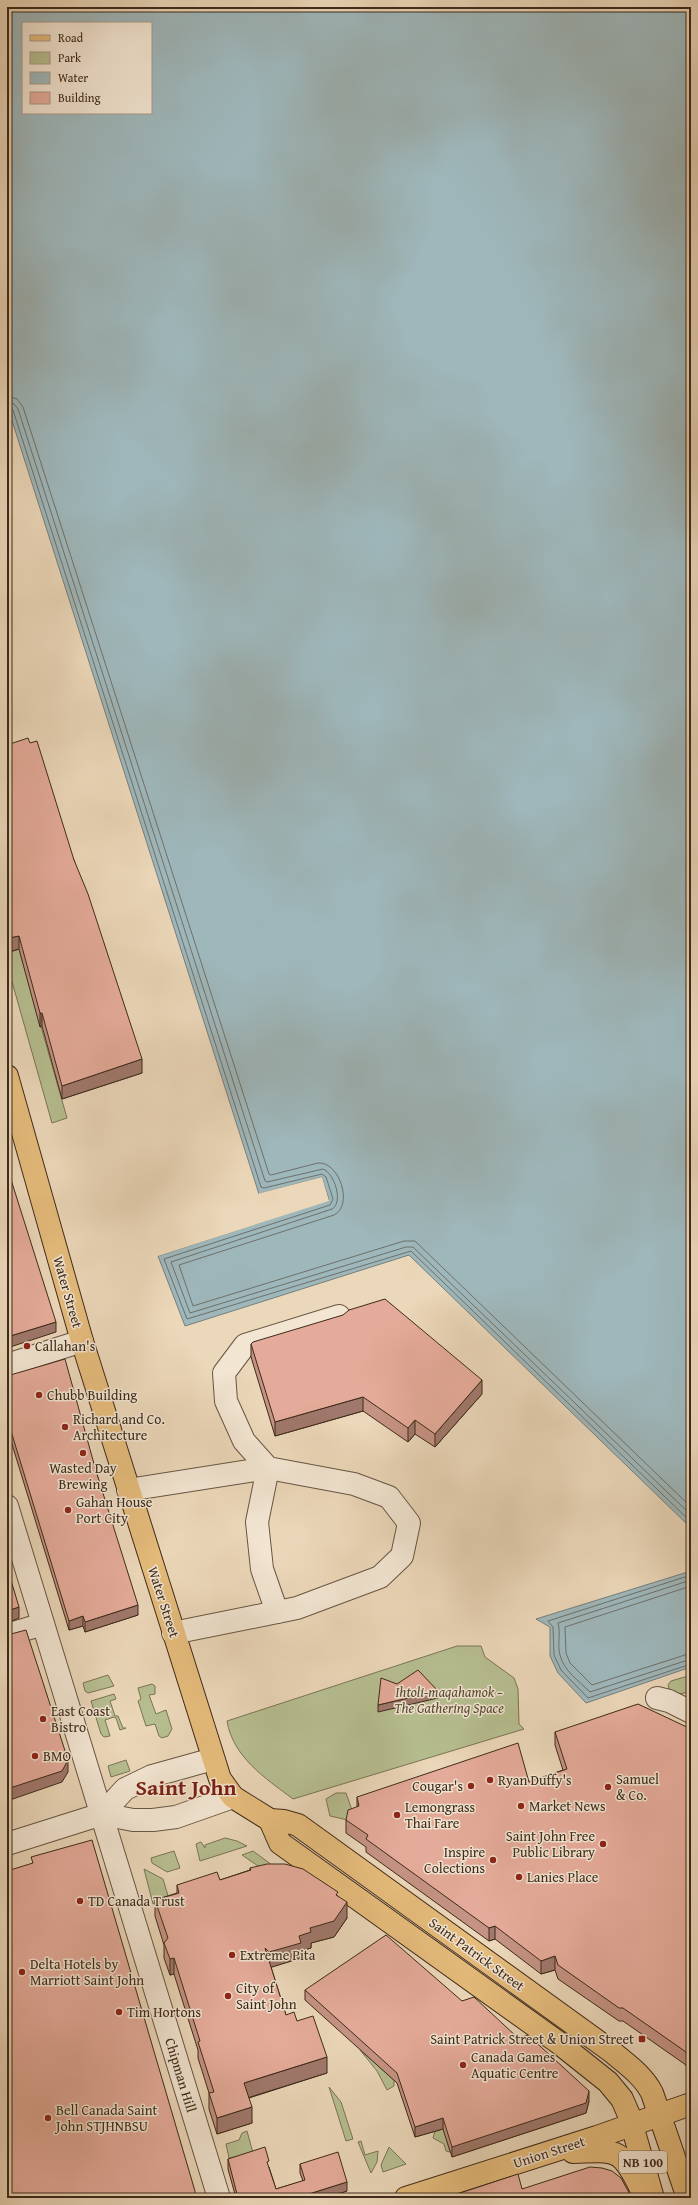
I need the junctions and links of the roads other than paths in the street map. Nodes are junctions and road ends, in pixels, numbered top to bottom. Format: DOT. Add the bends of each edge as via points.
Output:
graph roads {
  1 [pos="7,1076"];
  2 [pos="339,1316"];
  3 [pos="82,1341"];
  4 [pos="7,1365"];
  5 [pos="268,1468"];
  6 [pos="128,1490"];
  7 [pos="7,1506"];
  8 [pos="277,1612"];
  9 [pos="43,1624"];
  10 [pos="173,1633"];
  11 [pos="7,1635"];
  12 [pos="657,1698"];
  13 [pos="684,1709"];
  14 [pos="213,1759"];
  15 [pos="233,1796"];
  16 [pos="102,1814"];
  17 [pos="270,1820"];
  18 [pos="7,1844"];
  19 [pos="691,2104"];
  20 [pos="659,2116"];
  21 [pos="632,2125"];
  22 [pos="549,2152"];
  23 [pos="219,2198"];
  24 [pos="406,2198"];
  25 [pos="646,2198"];
  26 [pos="653,2198"];
  27 [pos="688,2198"];
  1 -- 3 [label="main road, Water Street"];
  2 -- 5 [label="street" via="245,1345 224,1373 226,1401 244,1441"];
  3 -- 4 [label="street"];
  3 -- 6 [label="main road, Water Street"];
  5 -- 6 [label="street"];
  5 -- 8 [label="street" via="257,1522 262,1569"];
  5 -- 8 [label="street" via="354,1484 389,1497 409,1523 402,1556 380,1577 297,1608"];
  6 -- 10 [label="main road, Water Street"];
  7 -- 9 [label="street, Chipman Hill"];
  8 -- 10 [label="street"];
  9 -- 11 [label="street"];
  9 -- 16 [label="street, Chipman Hill"];
  10 -- 14 [label="main road, Water Street"];
  12 -- 13 [label="street"];
  14 -- 15 [label="main road, Water Street" via="220,1779"];
  14 -- 16 [label="street" via="152,1776 125,1788"];
  15 -- 16 [label="street" via="176,1817 133,1820"];
  15 -- 17 [label="main road, Saint Patrick Street"];
  16 -- 18 [label="street"];
  16 -- 23 [label="street, Chipman Hill"];
  17 -- 20 [label="main road, Saint Patrick Street" via="298,1825 611,2051 647,2083"];
  17 -- 21 [label="main road, Saint Patrick Street" via="280,1843 588,2065 618,2094"];
  19 -- 20 [label="main road, Union Street"];
  20 -- 21 [label="main road, Union Street"];
  20 -- 27 [label="main road, NB 100"];
  21 -- 22 [label="main road, Union Street"];
  21 -- 26 [label="main road, NB 100"];
  22 -- 24 [label="main road, Union Street"];
  22 -- 25 [label="main road" via="601,2151 621,2156 632,2169"];
}
